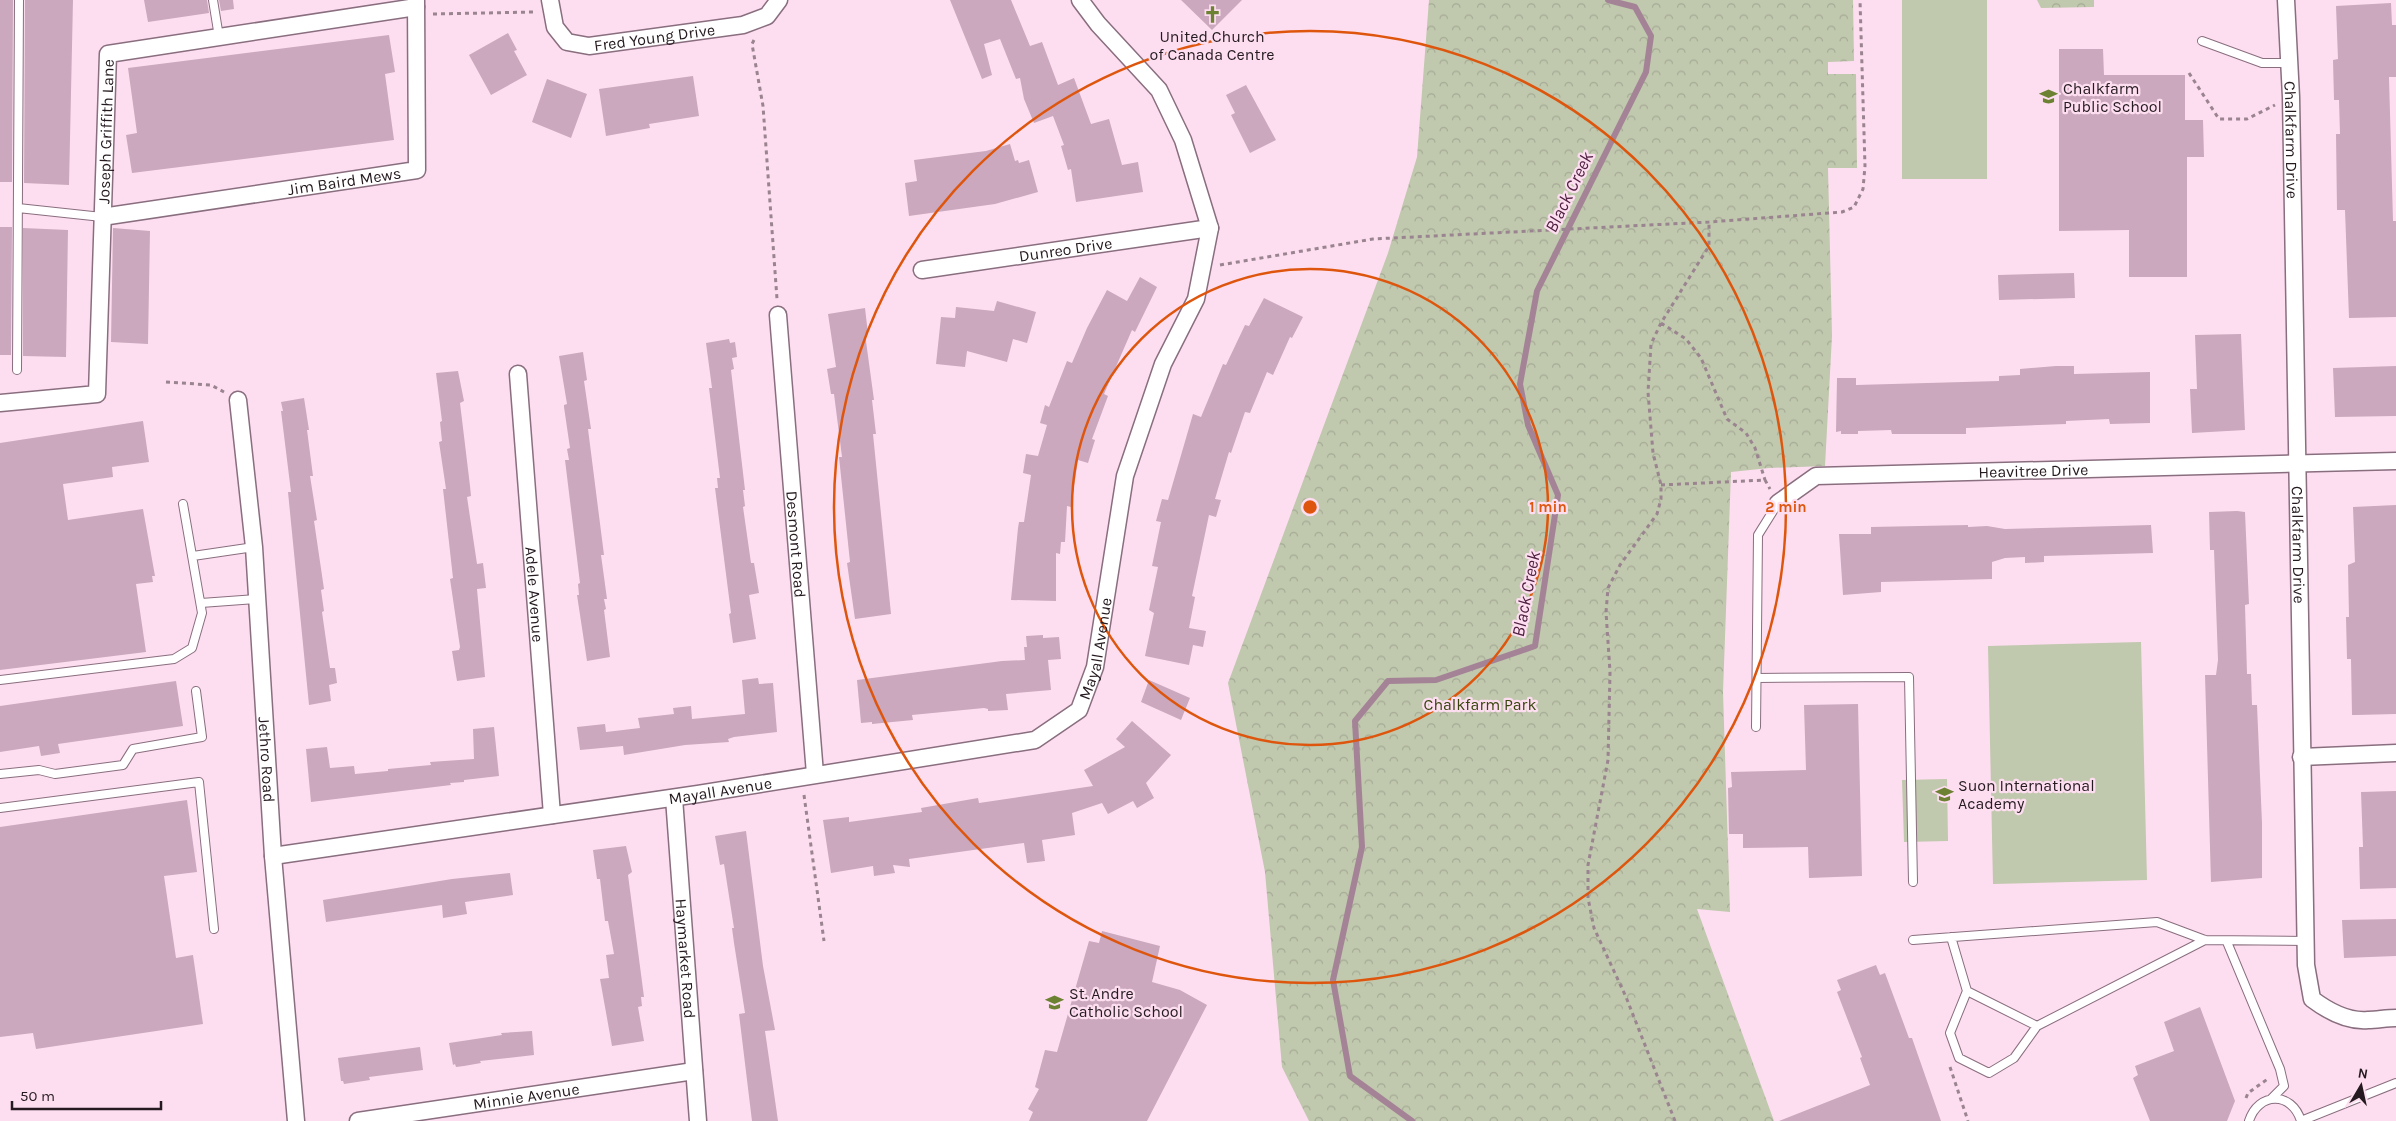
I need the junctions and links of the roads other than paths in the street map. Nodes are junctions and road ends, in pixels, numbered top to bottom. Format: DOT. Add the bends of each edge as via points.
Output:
graph roads {
  1 [pos="19,0"];
  2 [pos="213,0"];
  3 [pos="779,0"];
  4 [pos="1080,0"];
  5 [pos="2286,0"];
  6 [pos="416,4"];
  7 [pos="551,6"];
  8 [pos="218,37"];
  9 [pos="2202,41"];
  10 [pos="2289,62"];
  11 [pos="18,208"];
  12 [pos="102,217"];
  13 [pos="1210,228"];
  14 [pos="922,270"];
  15 [pos="778,315"];
  16 [pos="17,370"];
  17 [pos="518,374"];
  18 [pos="238,400"];
  19 [pos="0,404"];
  20 [pos="2396,460"];
  21 [pos="2298,462"];
  22 [pos="1778,503"];
  23 [pos="183,504"];
  24 [pos="254,547"];
  25 [pos="193,556"];
  26 [pos="257,599"];
  27 [pos="201,603"];
  28 [pos="1757,678"];
  29 [pos="0,680"];
  30 [pos="196,691"];
  31 [pos="1756,727"];
  32 [pos="2396,754"];
  33 [pos="2301,757"];
  34 [pos="0,774"];
  35 [pos="808,776"];
  36 [pos="674,798"];
  37 [pos="0,808"];
  38 [pos="552,815"];
  39 [pos="274,856"];
  40 [pos="1913,882"];
  41 [pos="214,929"];
  42 [pos="1951,937"];
  43 [pos="1913,940"];
  44 [pos="2205,940"];
  45 [pos="2307,941"];
  46 [pos="2227,942"];
  47 [pos="1967,991"];
  48 [pos="2396,1018"];
  49 [pos="2037,1026"];
  50 [pos="694,1071"];
  51 [pos="2396,1083"];
  52 [pos="2271,1099"];
  53 [pos="296,1121"];
  54 [pos="358,1121"];
  55 [pos="698,1121"];
  56 [pos="2249,1121"];
  57 [pos="2301,1121"];
  1 -- 11 [label="lane"];
  2 -- 8 [label="lane"];
  3 -- 7 [label="street, Fred Young Drive" via="766,16 743,25 589,46 567,42 555,27"];
  4 -- 13 [label="street, Mayall Avenue" via="1159,90 1183,140"];
  5 -- 10 [label="street, Chalkfarm Drive"];
  6 -- 8 [label="street, Joseph Griffith Lane"];
  6 -- 12 [label="street, Jim Baird Mews" via="417,170"];
  8 -- 12 [label="street, Joseph Griffith Lane" via="108,54"];
  9 -- 10 [label="lane" via="2262,63"];
  10 -- 21 [label="street, Chalkfarm Drive"];
  11 -- 12 [label="lane"];
  11 -- 16 [label="lane"];
  12 -- 19 [label="street, Joseph Griffith Lane" via="97,394"];
  13 -- 14 [label="street, Dunreo Drive"];
  13 -- 35 [label="street, Mayall Avenue" via="1196,299 1163,364 1126,476 1095,667 1079,710 1035,740"];
  15 -- 35 [label="street, Desmont Road"];
  17 -- 38 [label="street, Adele Avenue"];
  18 -- 24 [label="street, Jethro Road"];
  20 -- 21 [label="street, Heavitree Drive"];
  21 -- 22 [label="street, Heavitree Drive" via="1816,476"];
  21 -- 33 [label="street, Chalkfarm Drive"];
  22 -- 28 [label="lane" via="1758,535"];
  23 -- 25 [label="lane"];
  24 -- 25 [label="lane"];
  24 -- 26 [label="street, Jethro Road"];
  25 -- 27 [label="lane"];
  26 -- 27 [label="lane"];
  26 -- 39 [label="street, Jethro Road"];
  27 -- 29 [label="lane" via="202,613 192,648 174,659"];
  28 -- 31 [label="lane"];
  28 -- 40 [label="lane" via="1909,677"];
  30 -- 34 [label="lane" via="202,737 133,749 123,765 55,774 39,770"];
  32 -- 33 [label="street"];
  33 -- 45 [label="street, Chalkfarm Drive"];
  35 -- 36 [label="street, Mayall Avenue"];
  36 -- 38 [label="street, Mayall Avenue"];
  36 -- 50 [label="street, Haymarket Road"];
  37 -- 41 [label="lane" via="199,782"];
  38 -- 39 [label="street, Mayall Avenue"];
  39 -- 53 [label="street, Jethro Road"];
  42 -- 43 [label="lane"];
  42 -- 44 [label="lane" via="2157,922"];
  42 -- 47 [label="lane"];
  44 -- 46 [label="lane"];
  44 -- 49 [label="lane"];
  45 -- 46 [label="lane"];
  45 -- 48 [label="street, Chalkfarm Drive" via="2306,965 2312,999 2342,1017 2366,1021"];
  46 -- 52 [label="lane" via="2280,1069 2284,1086"];
  47 -- 49 [label="lane"];
  47 -- 49 [label="lane" via="1950,1033 1959,1058 1989,1073 2014,1058"];
  50 -- 54 [label="street, Minnie Avenue"];
  50 -- 55 [label="street, Haymarket Road"];
  51 -- 57 [label="lane"];
  52 -- 56 [label="lane" via="2256,1106"];
  52 -- 57 [label="lane" via="2287,1101"];
}
